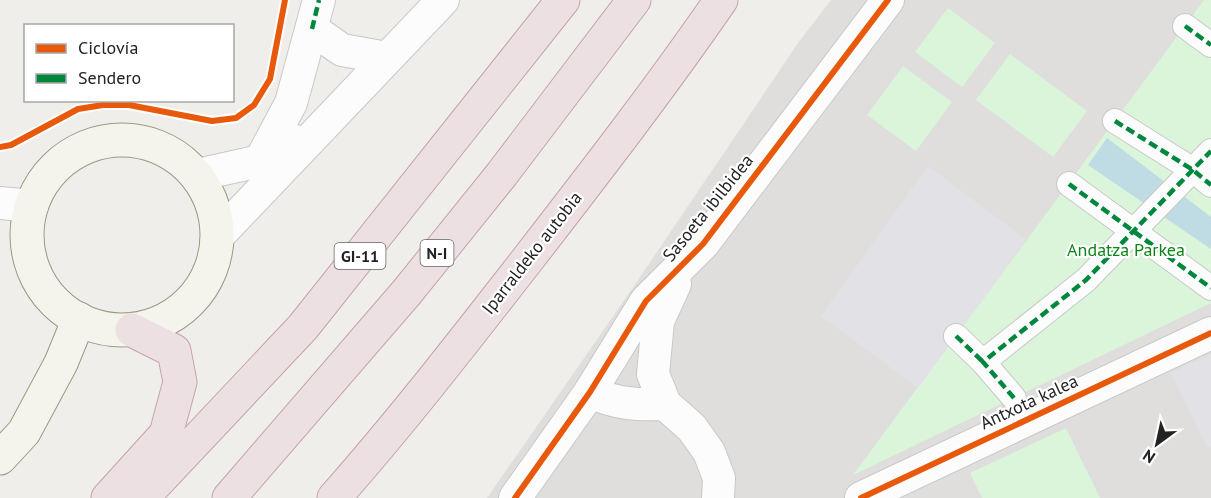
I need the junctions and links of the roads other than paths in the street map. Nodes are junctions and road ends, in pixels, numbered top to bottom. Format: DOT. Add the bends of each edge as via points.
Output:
graph roads {
  1 [pos="442,0"];
  2 [pos="562,0"];
  3 [pos="634,0"];
  4 [pos="721,0"];
  5 [pos="888,0"];
  6 [pos="315,15"];
  7 [pos="1185,26"];
  8 [pos="1211,45"];
  9 [pos="387,58"];
  10 [pos="1115,121"];
  11 [pos="1211,151"];
  12 [pos="260,161"];
  13 [pos="197,176"];
  14 [pos="1202,178"];
  15 [pos="1069,184"];
  16 [pos="16,204"];
  17 [pos="562,215"];
  18 [pos="1132,232"];
  19 [pos="218,236"];
  20 [pos="692,255"];
  21 [pos="1211,288"];
  22 [pos="79,319"];
  23 [pos="132,330"];
  24 [pos="1211,333"];
  25 [pos="956,336"];
  26 [pos="984,362"];
  27 [pos="590,392"];
  28 [pos="1014,398"];
  29 [pos="665,404"];
  30 [pos="0,458"];
  31 [pos="108,498"];
  32 [pos="142,498"];
  33 [pos="230,498"];
  34 [pos="334,498"];
  35 [pos="362,498"];
  36 [pos="515,498"];
  37 [pos="718,498"];
  38 [pos="861,498"];
  1 -- 9 [label="street"];
  2 -- 32 [label="highway, GI-11" via="303,327"];
  3 -- 33 [label="highway, N-I" via="407,292"];
  4 -- 17 [label="highway, Iparraldeko autobia"];
  5 -- 20 [label="street, Sasoeta ibilbidea"];
  6 -- 9 [label="street" via="342,50"];
  6 -- 12 [label="street" via="291,103"];
  7 -- 8 [label="street"];
  9 -- 12 [label="street" via="303,137"];
  9 -- 19 [label="street"];
  10 -- 14 [label="street"];
  11 -- 14 [label="street"];
  12 -- 13 [label="street"];
  13 -- 16 [label="main road" via="158,147 119,140 91,145 65,159"];
  13 -- 19 [label="main road" via="213,204"];
  14 -- 18 [label="street"];
  15 -- 18 [label="street"];
  16 -- 22 [label="main road" via="40,283 57,304"];
  17 -- 34 [label="highway, Iparraldeko autobia"];
  17 -- 35 [label="highway"];
  18 -- 21 [label="street"];
  18 -- 26 [label="street" via="1086,280"];
  19 -- 23 [label="main road" via="214,264 202,288 183,309 159,323"];
  20 -- 27 [label="street, Sasoeta ibilbidea" via="646,301"];
  20 -- 29 [label="street, Sasoeta ibilbidea" via="658,321 653,374"];
  22 -- 23 [label="main road" via="105,328"];
  22 -- 30 [label="main road" via="61,363 24,432"];
  23 -- 31 [label="highway" via="174,351 180,382 166,434"];
  24 -- 38 [label="street, Antxota kalea"];
  25 -- 26 [label="street"];
  26 -- 28 [label="street"];
  27 -- 29 [label="street" via="634,405"];
  27 -- 36 [label="street, Sasoeta ibilbidea"];
  29 -- 37 [label="street, Sasoeta ibilbidea" via="692,428 709,452 719,478"];
}
